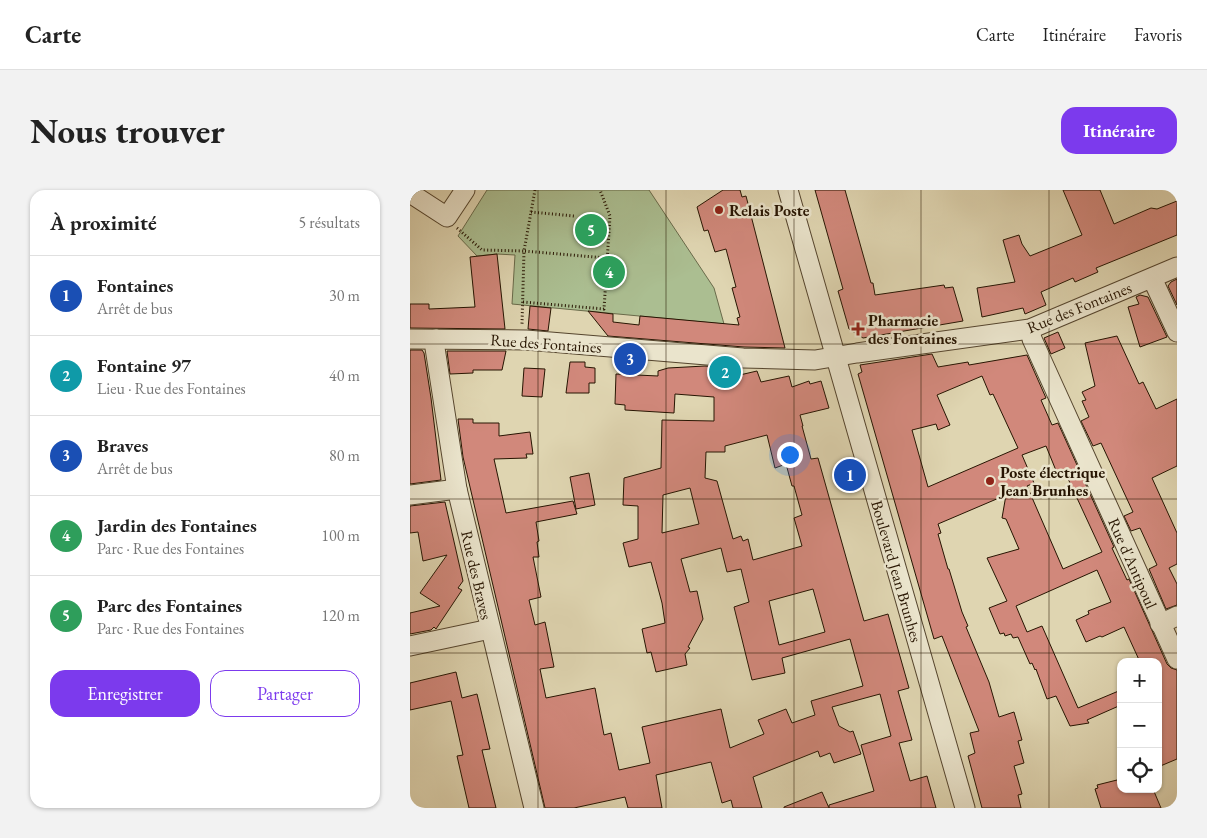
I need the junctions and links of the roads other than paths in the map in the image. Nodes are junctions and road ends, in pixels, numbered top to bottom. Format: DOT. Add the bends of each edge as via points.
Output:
graph roads {
  1 [pos="465,190"];
  2 [pos="788,190"];
  3 [pos="410,193"];
  4 [pos="1177,267"];
  5 [pos="1152,278"];
  6 [pos="1030,329"];
  7 [pos="1177,332"];
  8 [pos="436,339"];
  9 [pos="410,340"];
  10 [pos="836,356"];
  11 [pos="457,489"];
  12 [pos="410,495"];
  13 [pos="1169,620"];
  14 [pos="490,629"];
  15 [pos="410,646"];
  16 [pos="1177,659"];
  17 [pos="534,808"];
  18 [pos="965,808"];
  1 -- 3 [label="street" via="447,217"];
  2 -- 10 [label="street, Boulevard Jean Brunhes"];
  4 -- 5 [label="street, Rue des Fontaines"];
  5 -- 6 [label="street, Rue des Fontaines"];
  5 -- 7 [label="street"];
  6 -- 10 [label="street, Rue des Fontaines"];
  6 -- 13 [label="street, Rue d'Antipoul" via="1032,339"];
  8 -- 9 [label="street, Rue des Fontaines"];
  8 -- 10 [label="street, Rue des Fontaines" via="520,340 805,361"];
  8 -- 11 [label="street, Rue des Braves"];
  10 -- 18 [label="street, Boulevard Jean Brunhes"];
  11 -- 12 [label="street"];
  11 -- 14 [label="street, Rue des Braves"];
  13 -- 16 [label="street, Rue d'Antipoul"];
  14 -- 15 [label="street"];
  14 -- 17 [label="street, Rue des Braves"];
}
